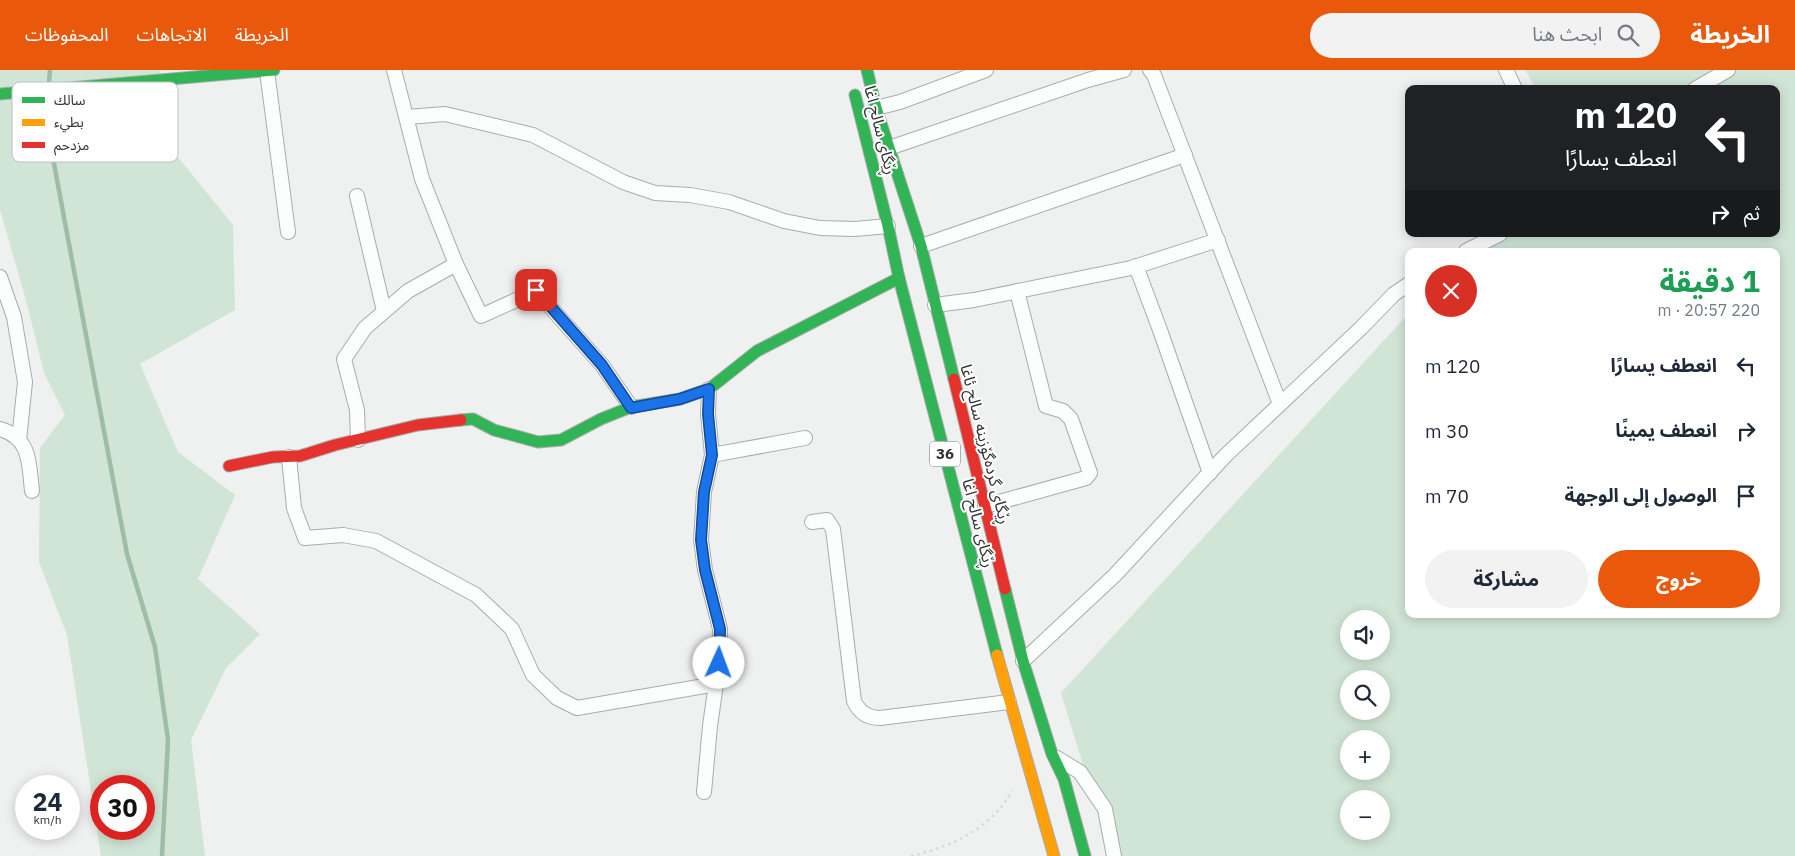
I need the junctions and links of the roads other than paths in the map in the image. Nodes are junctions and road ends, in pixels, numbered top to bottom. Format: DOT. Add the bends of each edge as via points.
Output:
graph roads {
  1 [pos="270,70"];
  2 [pos="394,70"];
  3 [pos="867,70"];
  4 [pos="986,70"];
  5 [pos="1124,70"];
  6 [pos="1150,70"];
  7 [pos="1506,70"];
  8 [pos="1728,70"];
  9 [pos="851,79"];
  10 [pos="143,82"];
  11 [pos="1513,85"];
  12 [pos="1702,85"];
  13 [pos="876,108"];
  14 [pos="406,117"];
  15 [pos="889,148"];
  16 [pos="1185,155"];
  17 [pos="358,196"];
  18 [pos="888,226"];
  19 [pos="288,232"];
  20 [pos="1494,237"];
  21 [pos="1218,240"];
  22 [pos="921,246"];
  23 [pos="1472,248"];
  24 [pos="456,264"];
  25 [pos="1136,266"];
  26 [pos="0,277"];
  27 [pos="899,278"];
  28 [pos="1405,287"];
  29 [pos="1017,291"];
  30 [pos="935,305"];
  31 [pos="384,311"];
  32 [pos="709,389"];
  33 [pos="1280,404"];
  34 [pos="631,408"];
  35 [pos="0,429"];
  36 [pos="805,438"];
  37 [pos="19,440"];
  38 [pos="358,440"];
  39 [pos="712,455"];
  40 [pos="288,457"];
  41 [pos="229,466"];
  42 [pos="1210,473"];
  43 [pos="32,491"];
  44 [pos="985,506"];
  45 [pos="812,522"];
  46 [pos="1023,661"];
  47 [pos="716,684"];
  48 [pos="1009,702"];
  49 [pos="1039,758"];
  50 [pos="704,792"];
  51 [pos="1054,856"];
  52 [pos="1085,856"];
  53 [pos="1114,856"];
  1 -- 10 [label="main road"];
  1 -- 19 [label="street"];
  2 -- 14 [label="street"];
  3 -- 13 [label="main road, ڕێگای گردەگۆزینە سالح ئاغا / 36"];
  4 -- 13 [label="street"];
  5 -- 15 [label="street"];
  6 -- 16 [label="street"];
  7 -- 11 [label="street"];
  8 -- 12 [label="street"];
  9 -- 18 [label="main road, ڕێگای سالح اغا / 36"];
  13 -- 15 [label="main road, ڕێگای گردەگۆزینە سالح ئاغا / 36"];
  14 -- 18 [label="street" via="445,114 533,135 623,182 655,193 729,202 784,221 820,228"];
  14 -- 24 [label="street" via="422,179"];
  15 -- 22 [label="main road, ڕێگای گردەگۆزینە سالح ئاغا / 36"];
  16 -- 21 [label="street"];
  16 -- 22 [label="street"];
  17 -- 31 [label="street"];
  18 -- 27 [label="main road, ڕێگای سالح اغا / 36"];
  20 -- 23 [label="street"];
  21 -- 25 [label="street"];
  21 -- 33 [label="street"];
  22 -- 30 [label="main road, ڕێگای گردەگۆزینە سالح ئاغا / 36"];
  24 -- 31 [label="street" via="408,291"];
  24 -- 34 [label="street" via="481,316 536,290 602,365"];
  25 -- 29 [label="street"];
  25 -- 42 [label="street"];
  26 -- 37 [label="street" via="14,317 25,382"];
  27 -- 32 [label="main road" via="757,352"];
  27 -- 48 [label="main road, ڕێگای سالح اغا / 36"];
  28 -- 33 [label="street"];
  29 -- 30 [label="street"];
  29 -- 44 [label="street" via="1046,406 1063,411 1071,419 1090,473 1086,478"];
  30 -- 44 [label="main road, ڕێگای گردەگۆزینە سالح ئاغا / 36"];
  31 -- 38 [label="street" via="365,328 344,359 357,410"];
  32 -- 34 [label="main road" via="680,399"];
  32 -- 39 [label="street"];
  33 -- 42 [label="street"];
  34 -- 38 [label="main road" via="561,440 538,442 494,430 473,419 418,425"];
  35 -- 37 [label="street"];
  36 -- 39 [label="street"];
  37 -- 43 [label="street" via="26,450"];
  38 -- 40 [label="main road"];
  39 -- 47 [label="street" via="704,492 701,540 720,629"];
  40 -- 41 [label="main road"];
  40 -- 47 [label="street" via="294,508 305,538 343,535 376,541 476,595 512,629 533,675 557,698 577,708"];
  42 -- 46 [label="street" via="1115,575"];
  44 -- 46 [label="main road, ڕێگای گردەگۆزینە سالح ئاغا / 36"];
  45 -- 48 [label="street" via="827,520 833,529 854,700 861,712 880,718"];
  46 -- 49 [label="main road, ڕێگای گردەگۆزینە سالح ئاغا / 36"];
  47 -- 50 [label="street"];
  48 -- 49 [label="main road, ڕێگای سالح اغا / 36"];
  49 -- 51 [label="main road, ڕێگای سالح اغا / 36"];
  49 -- 52 [label="main road, ڕێگای گردەگۆزینە سالح ئاغا / 36" via="1064,779"];
  49 -- 53 [label="street" via="1080,772 1105,809"];
}
